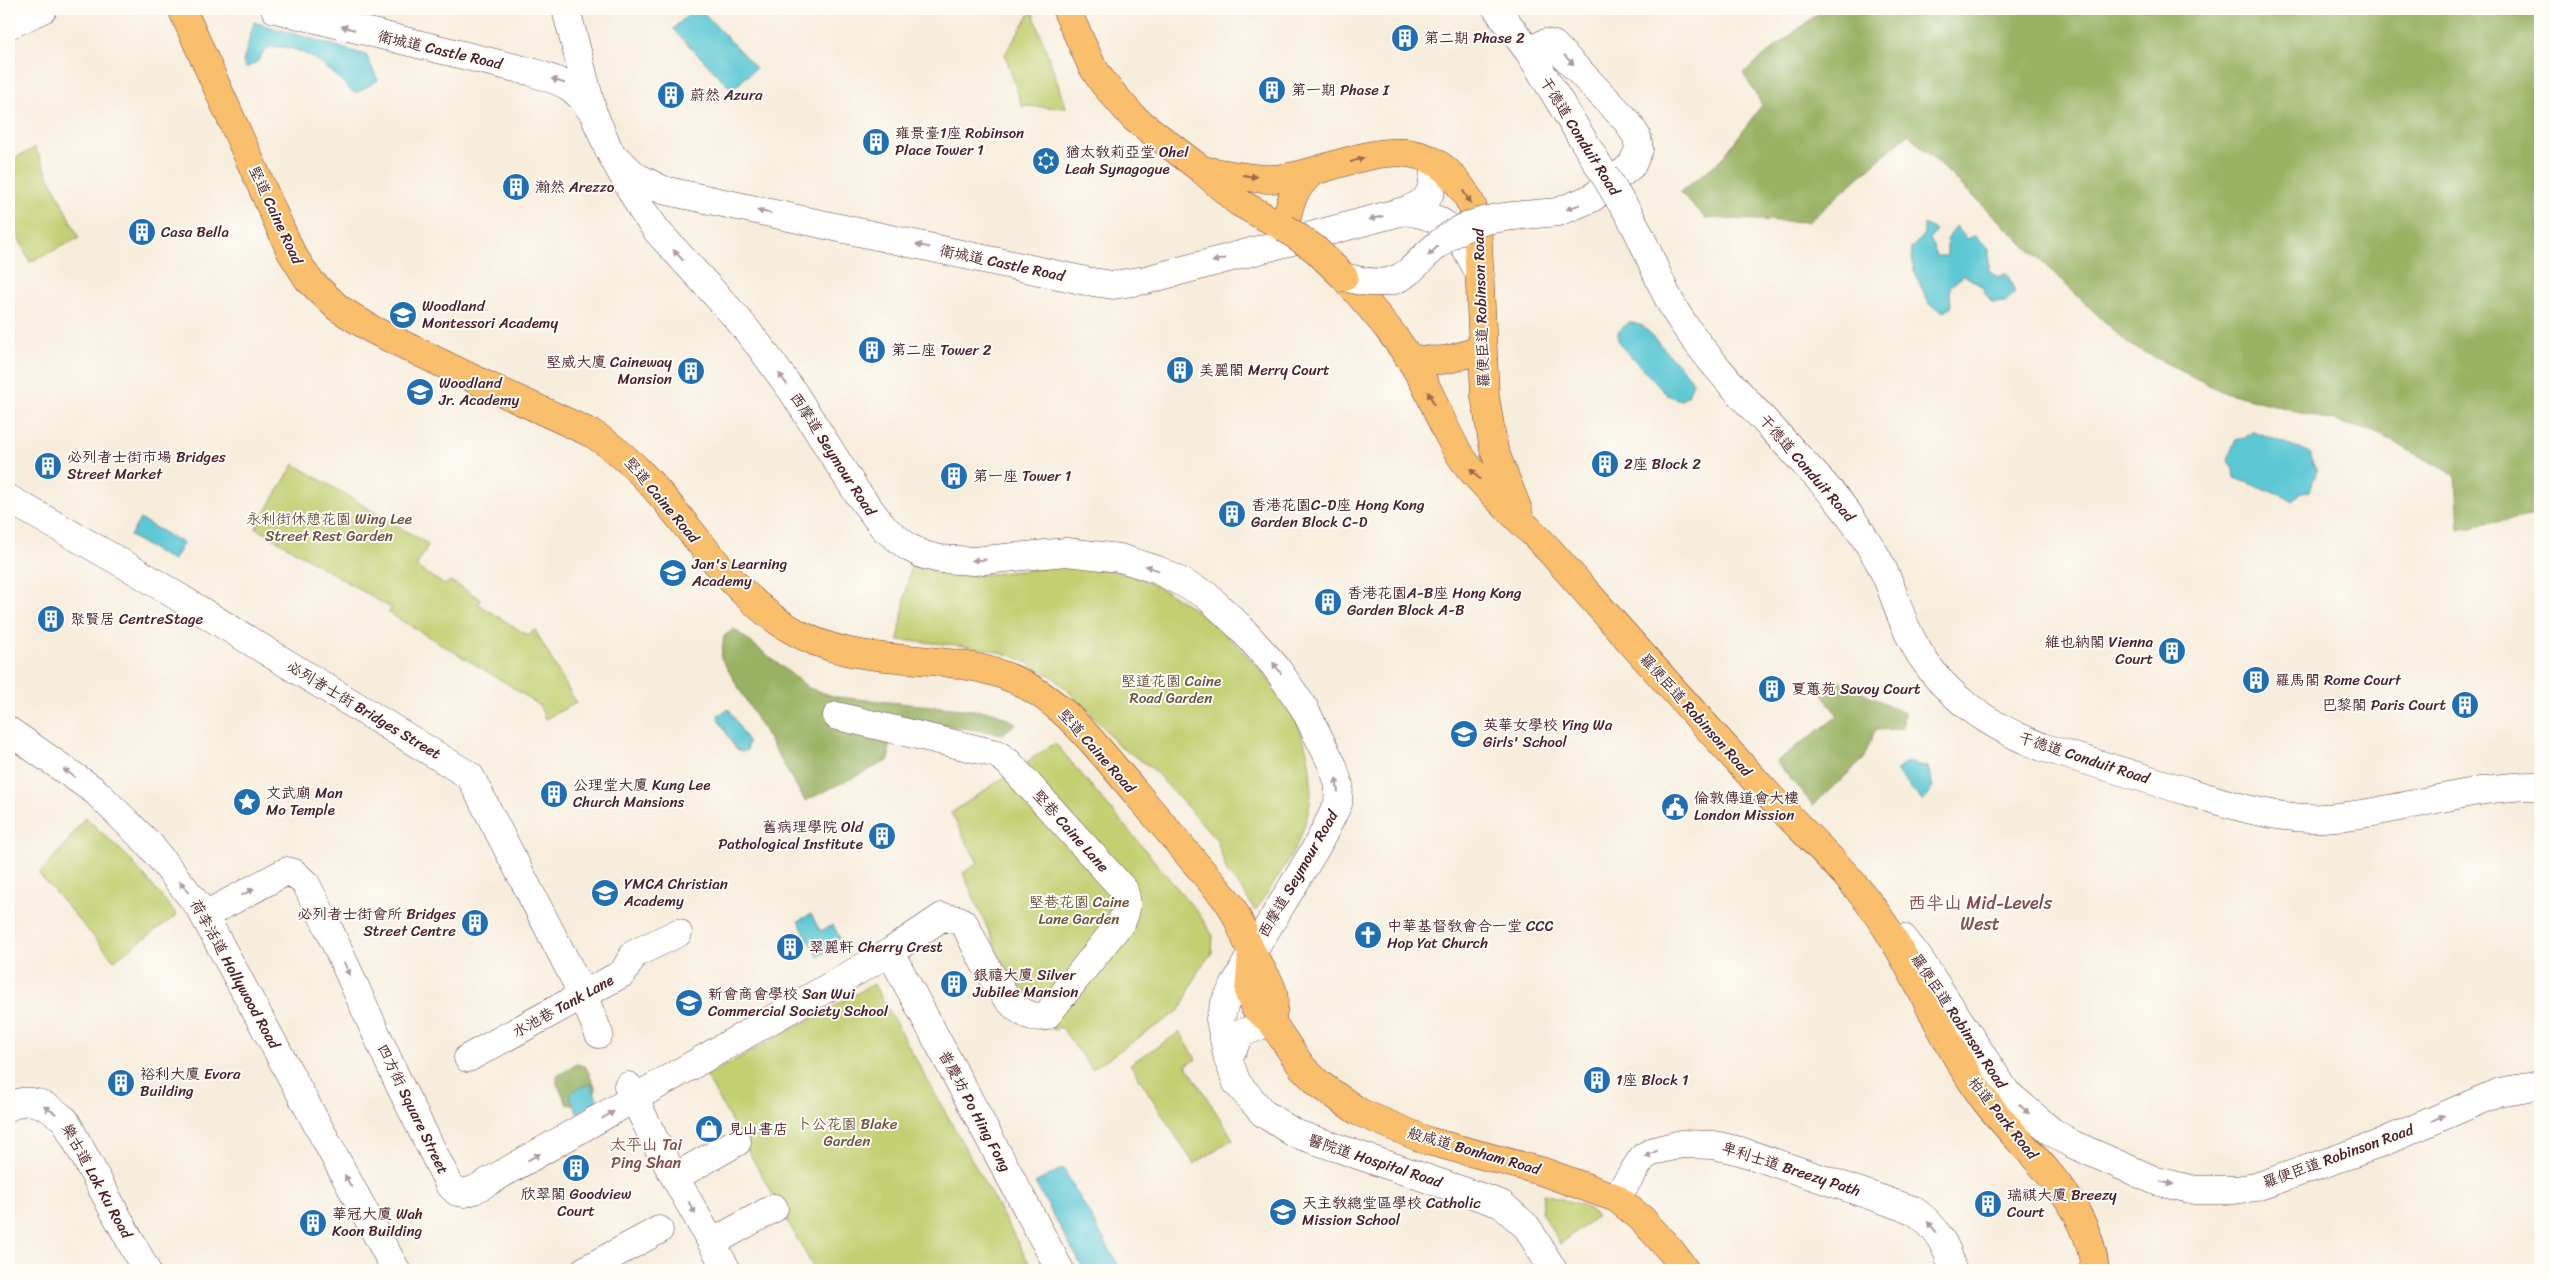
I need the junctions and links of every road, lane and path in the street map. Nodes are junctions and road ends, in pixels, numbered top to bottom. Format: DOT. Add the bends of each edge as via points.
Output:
graph roads {
  1 [pos="43,9"];
  2 [pos="182,9"];
  3 [pos="275,9"];
  4 [pos="566,9"];
  5 [pos="1066,9"];
  6 [pos="1497,9"];
  7 [pos="9,25"];
  8 [pos="1529,52"];
  9 [pos="593,113"];
  10 [pos="610,152"];
  11 [pos="1434,162"];
  12 [pos="1202,170"];
  13 [pos="1310,174"];
  14 [pos="1404,211"];
  15 [pos="1285,228"];
  16 [pos="1480,275"];
  17 [pos="1344,277"];
  18 [pos="1481,349"];
  19 [pos="1410,358"];
  20 [pos="9,499"];
  21 [pos="1522,521"];
  22 [pos="838,716"];
  23 [pos="9,731"];
  24 [pos="2540,786"];
  25 [pos="1858,889"];
  26 [pos="205,915"];
  27 [pos="678,933"];
  28 [pos="890,952"];
  29 [pos="1252,953"];
  30 [pos="583,995"];
  31 [pos="1271,1021"];
  32 [pos="599,1034"];
  33 [pos="468,1058"];
  34 [pos="1228,1059"];
  35 [pos="2540,1085"];
  36 [pos="631,1093"];
  37 [pos="9,1107"];
  38 [pos="737,1142"];
  39 [pos="674,1177"];
  40 [pos="1616,1198"];
  41 [pos="774,1208"];
  42 [pos="659,1230"];
  43 [pos="724,1236"];
  44 [pos="146,1270"];
  45 [pos="396,1270"];
  46 [pos="584,1270"];
  47 [pos="727,1270"];
  48 [pos="1060,1270"];
  49 [pos="1552,1270"];
  50 [pos="1684,1270"];
  51 [pos="1952,1270"];
  52 [pos="2095,1270"];
  1 -- 7 [label="street"];
  2 -- 29 [label="main road, 堅道 Caine Road" via="291,252 308,279 338,308 394,340 609,443 639,468 740,590 804,637 858,655 979,668 1011,678 1036,691 1081,729 1230,904 1241,922"];
  9 -- 3 [label="street, 衛城道 Castle Road, one-way" via="578,92 532,72"];
  4 -- 9 [label="street, 西摩道 Seymour Road"];
  5 -- 12 [label="main road, 羅便臣道 Robinson Road" via="1092,66 1118,102 1150,132"];
  6 -- 8 [label="street, 干德道 Conduit Road"];
  8 -- 17 [label="street, one-way, bridge" via="1545,43 1554,46 1631,126 1639,149 1632,165 1592,198 1558,212 1490,219 1466,227 1443,241 1410,273 1392,281 1375,283"];
  8 -- 24 [label="street, 干德道 Conduit Road, bridge" via="1630,214 1668,299 1685,327 1850,516 1885,574 1919,652 1951,693 1977,715 2016,737 2042,747 2234,806 2279,816 2349,816 2490,789"];
  9 -- 10 [label="street, 西摩道 Seymour Road"];
  14 -- 10 [label="street, 衛城道 Castle Road, one-way" via="1146,280 1114,285 663,190 635,176"];
  29 -- 10 [label="street, 西摩道 Seymour Road, one-way" via="1318,846 1338,804 1339,785 1333,766 1304,708 1276,666 1206,595 1175,577 1136,562 1066,552 956,560 924,555 895,538 872,514 761,348 649,222"];
  13 -- 11 [label="main road, 羅便臣道 Robinson Road, one-way" via="1386,152 1419,156"];
  11 -- 14 [label="street, 衛城道 Castle Road" via="1433,188 1429,196"];
  11 -- 16 [label="main road, 羅便臣道 Robinson Road, one-way" via="1454,178 1474,208"];
  12 -- 13 [label="main road, 羅便臣道 Robinson Road, one-way" via="1269,179"];
  12 -- 15 [label="main road, 羅便臣道 Robinson Road" via="1238,202"];
  13 -- 15 [label="main road" via="1296,187"];
  14 -- 16 [label="street, 衛城道 Castle Road" via="1430,216 1451,228 1463,242"];
  15 -- 17 [label="main road, 羅便臣道 Robinson Road, bridge" via="1315,249"];
  16 -- 18 [label="main road, 羅便臣道 Robinson Road"];
  17 -- 19 [label="main road, 羅便臣道 Robinson Road"];
  18 -- 19 [label="main road" via="1451,361 1430,362"];
  18 -- 21 [label="main road, 羅便臣道 Robinson Road" via="1494,450"];
  21 -- 19 [label="main road, 羅便臣道 Robinson Road, one-way" via="1478,477 1451,442"];
  20 -- 30 [label="street, 必列者士街 Bridges Street" via="136,571 470,776"];
  21 -- 25 [label="main road, 羅便臣道 Robinson Road" via="1765,792"];
  22 -- 28 [label="street, 堅巷 Caine Lane" via="997,754 1008,762 1124,890 1127,900 1122,921 1049,1013 1040,1017 1022,1012 1003,995 965,925 959,920 942,917"];
  26 -- 23 [label="street, 荷李活道 Hollywood Road, one-way" via="149,844 95,791"];
  25 -- 35 [label="street, 羅便臣道 Robinson Road, one-way" via="1918,956 2006,1092 2017,1103 2072,1144 2156,1181 2195,1190 2256,1187 2374,1146 2499,1092"];
  25 -- 52 [label="main road, 柏道 Park Road" via="1906,961 1967,1074 1986,1102 2051,1176 2080,1216 2089,1237"];
  26 -- 36 [label="street, 四方街 Square Street, one-way" via="287,872 294,873 306,884 403,1092 449,1184 457,1192 474,1190"];
  45 -- 26 [label="street, 荷李活道 Hollywood Road, one-way"];
  27 -- 30 [label="street, 水池巷 Tank Lane" via="634,954 623,973"];
  28 -- 36 [label="street, 堅巷 Caine Lane" via="721,1047"];
  28 -- 48 [label="street, 普慶坊 Po Hing Fong"];
  29 -- 31 [label="main road" via="1271,982 1276,1003"];
  29 -- 34 [label="street, 醫院道 Hospital Road" via="1228,996 1220,1019"];
  30 -- 32 [label="street, 必列者士街 Bridges Street"];
  30 -- 33 [label="street, 水池巷 Tank Lane"];
  31 -- 34 [label="street" via="1240,1034"];
  31 -- 40 [label="main road, 般咸道 Bonham Road" via="1302,1067 1319,1084 1359,1112 1428,1141 1541,1171"];
  34 -- 49 [label="street, 醫院道 Hospital Road" via="1237,1082 1263,1113 1283,1128 1501,1204 1527,1227"];
  36 -- 39 [label="street"];
  44 -- 37 [label="street, 樂古道 Lok Ku Road, one-way" via="64,1120 37,1102 24,1101"];
  38 -- 39 [label="street"];
  39 -- 47 [label="street, one-way"];
  40 -- 50 [label="main road, 般咸道 Bonham Road" via="1641,1218"];
  51 -- 40 [label="street, 卑利士道 Breezy Path, one-way" via="1940,1236 1913,1210 1728,1147 1681,1144 1654,1151 1643,1157"];
  41 -- 43 [label="street"];
  42 -- 46 [label="street"];
}
